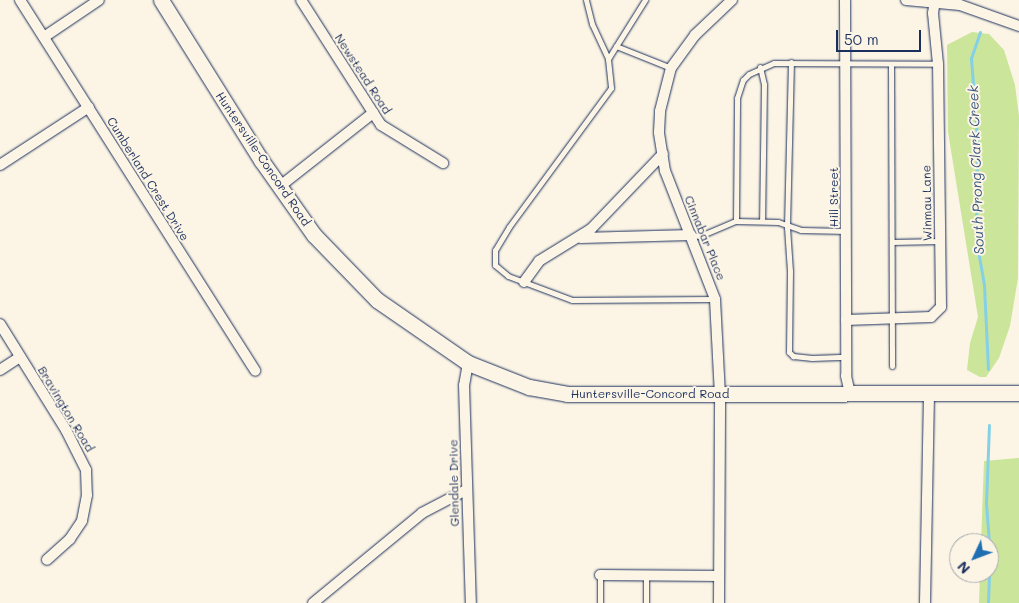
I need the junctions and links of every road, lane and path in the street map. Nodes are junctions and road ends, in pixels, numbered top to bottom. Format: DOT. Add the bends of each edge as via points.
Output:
graph roads {
  1 [pos="20,0"];
  2 [pos="99,0"];
  3 [pos="160,0"];
  4 [pos="301,0"];
  5 [pos="586,0"];
  6 [pos="645,0"];
  7 [pos="732,0"];
  8 [pos="845,0"];
  9 [pos="906,0"];
  10 [pos="935,0"];
  11 [pos="718,5"];
  12 [pos="1019,26"];
  13 [pos="44,37"];
  14 [pos="616,46"];
  15 [pos="608,59"];
  16 [pos="791,62"];
  17 [pos="848,63"];
  18 [pos="938,64"];
  19 [pos="891,65"];
  20 [pos="760,67"];
  21 [pos="671,68"];
  22 [pos="89,108"];
  23 [pos="373,112"];
  24 [pos="663,154"];
  25 [pos="443,163"];
  26 [pos="0,166"];
  27 [pos="279,187"];
  28 [pos="762,221"];
  29 [pos="736,222"];
  30 [pos="787,226"];
  31 [pos="847,231"];
  32 [pos="691,235"];
  33 [pos="581,238"];
  34 [pos="940,241"];
  35 [pos="892,242"];
  36 [pos="524,282"];
  37 [pos="715,299"];
  38 [pos="892,318"];
  39 [pos="846,320"];
  40 [pos="0,324"];
  41 [pos="20,357"];
  42 [pos="846,357"];
  43 [pos="468,363"];
  44 [pos="892,366"];
  45 [pos="0,370"];
  46 [pos="254,371"];
  47 [pos="1019,393"];
  48 [pos="850,394"];
  49 [pos="929,394"];
  50 [pos="720,395"];
  51 [pos="466,490"];
  52 [pos="47,560"];
  53 [pos="600,575"];
  54 [pos="646,575"];
  55 [pos="719,576"];
  56 [pos="314,603"];
  57 [pos="471,603"];
  58 [pos="600,603"];
  59 [pos="646,603"];
  60 [pos="719,603"];
  61 [pos="924,603"];
  1 -- 13 [label="street, Cumberland Crest Drive"];
  2 -- 13 [label="street"];
  3 -- 27 [label="main road, Huntersville-Concord Road"];
  4 -- 23 [label="street, Newstead Road"];
  5 -- 15 [label="lane" via="592,24"];
  6 -- 14 [label="lane"];
  7 -- 11 [label="street, Cinnabar Place"];
  8 -- 17 [label="street, Hill Street"];
  9 -- 10 [label="street"];
  10 -- 12 [label="street" via="960,5"];
  10 -- 18 [label="street, Winmau Lane" via="933,13"];
  11 -- 21 [label="street, Cinnabar Place"];
  13 -- 22 [label="street, Cumberland Crest Drive"];
  14 -- 15 [label="lane"];
  14 -- 21 [label="lane"];
  15 -- 36 [label="lane" via="612,74 608,93 495,250 495,265 508,276"];
  16 -- 17 [label="lane"];
  16 -- 20 [label="lane"];
  16 -- 30 [label="lane"];
  17 -- 19 [label="lane"];
  17 -- 31 [label="street, Hill Street"];
  18 -- 19 [label="lane"];
  18 -- 34 [label="street, Winmau Lane"];
  19 -- 35 [label="lane"];
  20 -- 28 [label="lane" via="764,84"];
  20 -- 29 [label="lane" via="743,80 737,98"];
  21 -- 24 [label="street, Cinnabar Place" via="660,111"];
  22 -- 26 [label="street"];
  22 -- 46 [label="street, Cumberland Crest Drive"];
  23 -- 25 [label="street, Newstead Road" via="387,130 426,150"];
  23 -- 27 [label="street"];
  24 -- 32 [label="street, Cinnabar Place" via="665,171"];
  24 -- 33 [label="street"];
  27 -- 43 [label="main road, Huntersville-Concord Road" via="314,236 362,287 409,325"];
  28 -- 29 [label="lane"];
  28 -- 30 [label="lane"];
  29 -- 32 [label="lane" via="700,236"];
  30 -- 31 [label="lane"];
  30 -- 42 [label="lane" via="789,352 812,358"];
  31 -- 39 [label="street, Hill Street"];
  32 -- 33 [label="street"];
  32 -- 37 [label="street, Cinnabar Place"];
  33 -- 36 [label="street" via="539,261"];
  34 -- 35 [label="lane"];
  34 -- 38 [label="street, Winmau Lane" via="941,307 937,314"];
  35 -- 38 [label="lane"];
  36 -- 37 [label="lane" via="559,297 588,302"];
  37 -- 50 [label="street, Cinnabar Place"];
  38 -- 39 [label="street, Winmau Lane"];
  38 -- 44 [label="lane"];
  39 -- 42 [label="street, Hill Street"];
  40 -- 41 [label="street, Bravington Road"];
  41 -- 45 [label="street"];
  41 -- 52 [label="street, Bravington Road" via="66,430 86,470 87,495 82,520 70,539"];
  42 -- 48 [label="street, Hill Street"];
  43 -- 50 [label="main road, Huntersville-Concord Road" via="521,384 567,394"];
  43 -- 51 [label="street, Glendale Drive" via="464,386"];
  47 -- 49 [label="main road, Huntersville-Concord Road"];
  48 -- 49 [label="main road, Huntersville-Concord Road"];
  48 -- 50 [label="main road, Huntersville-Concord Road"];
  49 -- 61 [label="street"];
  50 -- 55 [label="street, Cinnabar Place"];
  51 -- 56 [label="street" via="422,512"];
  51 -- 57 [label="street, Glendale Drive"];
  53 -- 54 [label="street"];
  53 -- 58 [label="lane"];
  54 -- 55 [label="street"];
  54 -- 59 [label="lane"];
  55 -- 60 [label="street, Cinnabar Place"];
}
